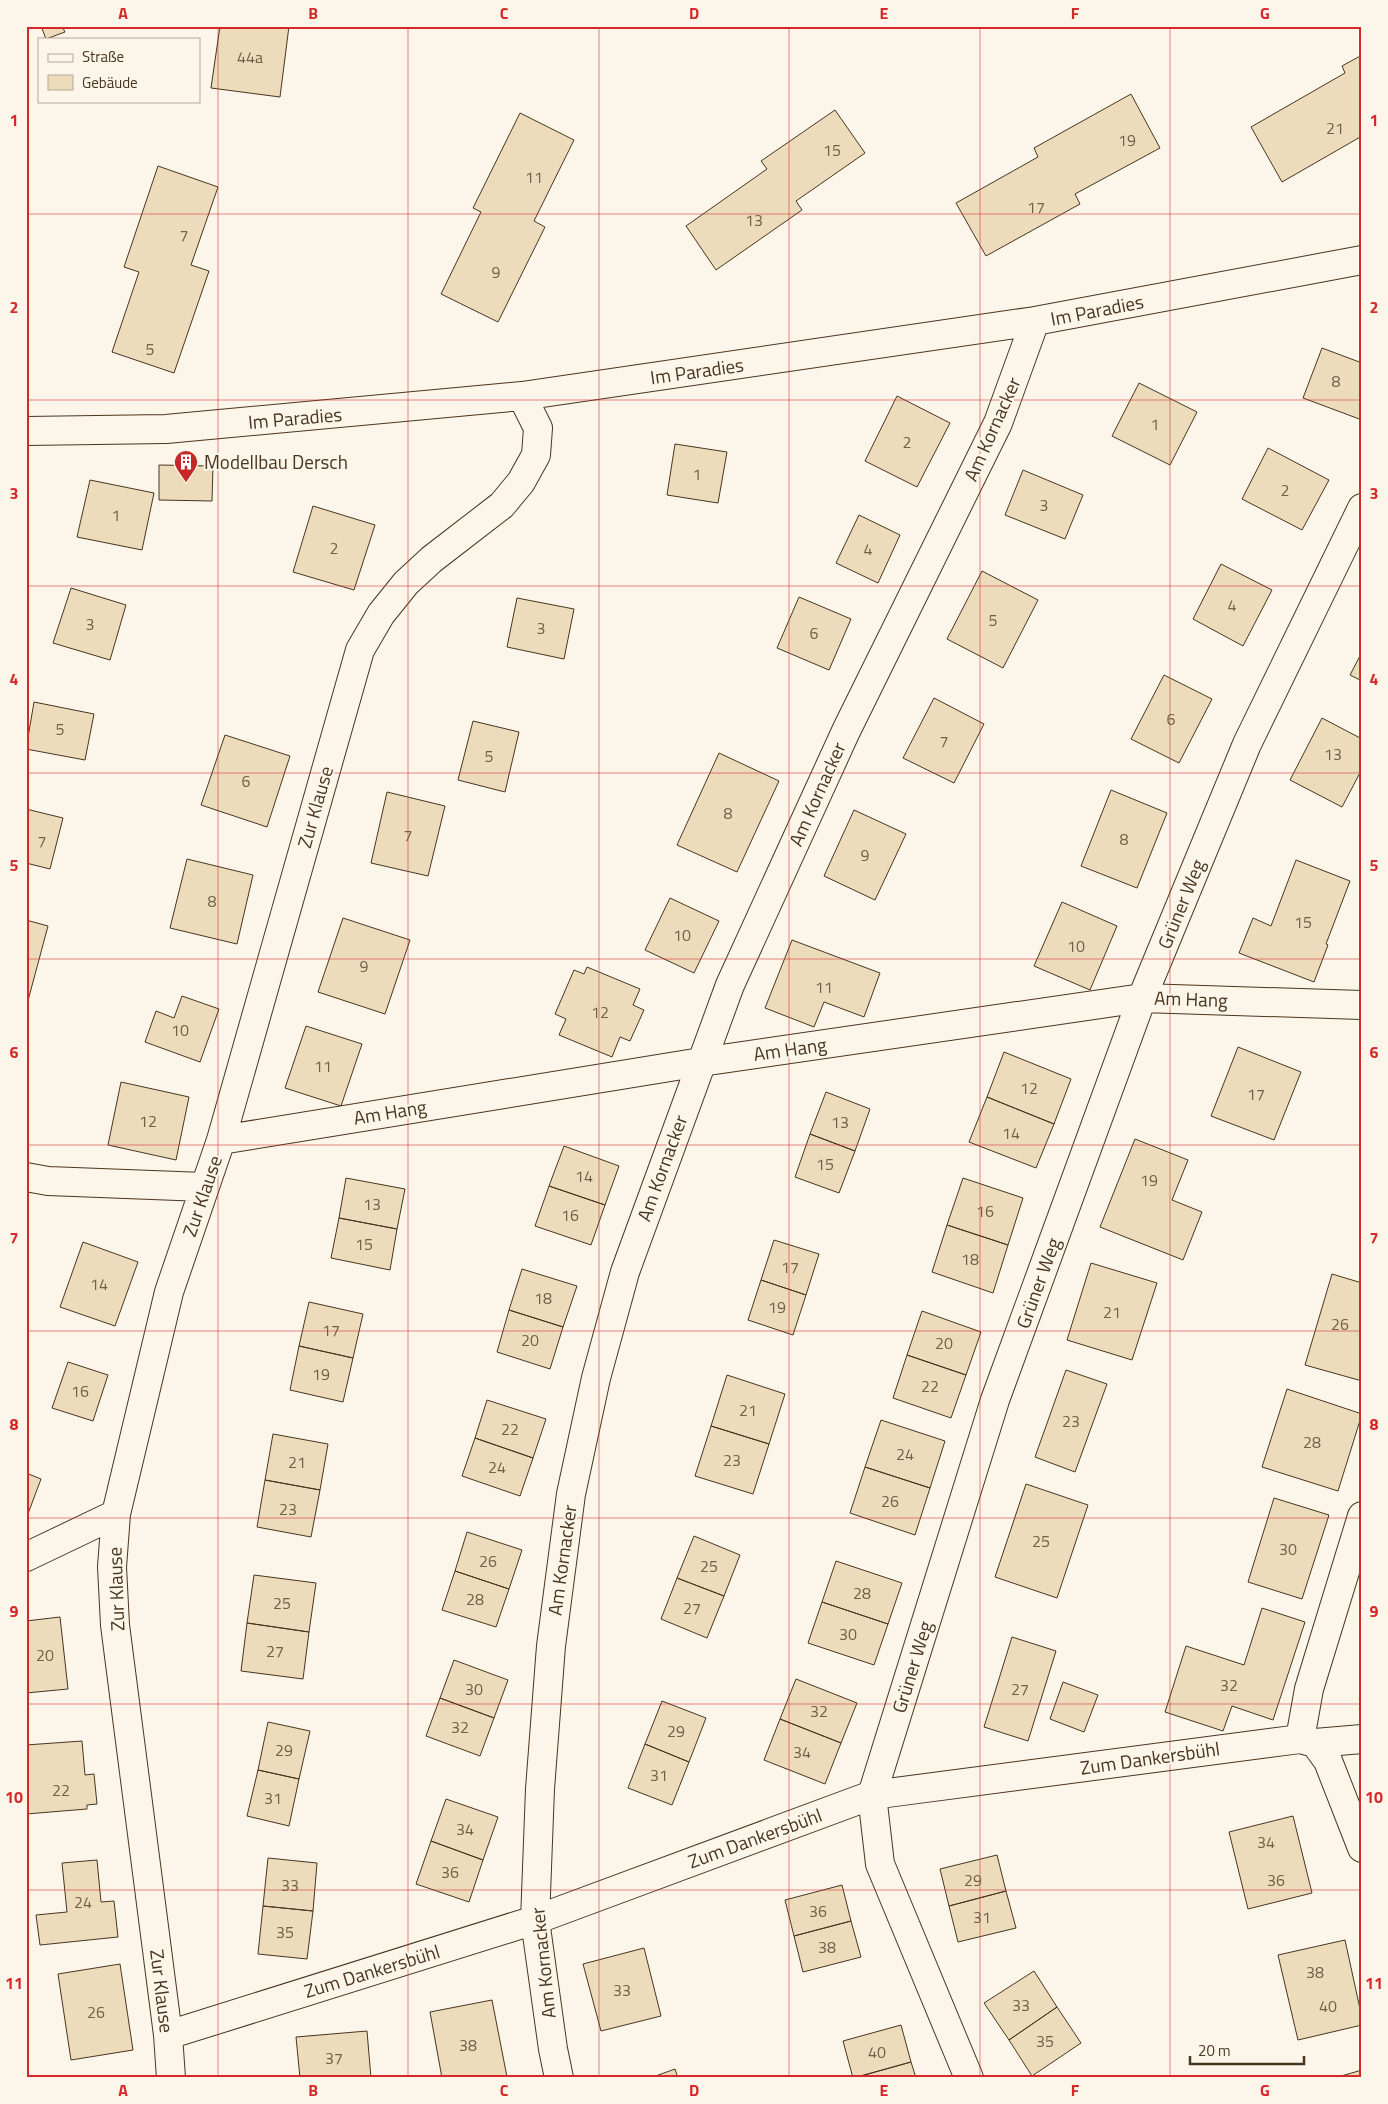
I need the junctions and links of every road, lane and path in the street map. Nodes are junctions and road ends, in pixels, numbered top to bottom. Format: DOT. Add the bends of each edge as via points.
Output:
graph roads {
  1 [pos="1362,260"];
  2 [pos="1035,321"];
  3 [pos="522,396"];
  4 [pos="26,431"];
  5 [pos="1362,508"];
  6 [pos="1142,998"];
  7 [pos="1362,1005"];
  8 [pos="700,1062"];
  9 [pos="221,1140"];
  10 [pos="26,1177"];
  11 [pos="204,1187"];
  12 [pos="116,1514"];
  13 [pos="1362,1516"];
  14 [pos="26,1557"];
  15 [pos="1362,1739"];
  16 [pos="1307,1741"];
  17 [pos="872,1795"];
  18 [pos="1362,1848"];
  19 [pos="535,1920"];
  20 [pos="168,2035"];
  21 [pos="170,2078"];
  22 [pos="559,2078"];
  23 [pos="969,2078"];
  1 -- 2 [label="street, Im Paradies"];
  2 -- 3 [label="street, Im Paradies"];
  2 -- 8 [label="street, Am Kornacker" via="998,423 846,731 730,986"];
  3 -- 4 [label="street, Im Paradies" via="166,429"];
  3 -- 9 [label="street, Zur Klause" via="538,428 536,455 521,482 502,505 406,583 381,614 360,650"];
  5 -- 6 [label="street, Grüner Weg" via="1247,744"];
  6 -- 7 [label="street, Am Hang"];
  6 -- 8 [label="street, Am Hang"];
  6 -- 17 [label="street, Grüner Weg" via="995,1400"];
  8 -- 9 [label="street, Am Hang"];
  8 -- 19 [label="street, Am Kornacker" via="625,1272 596,1378 571,1494 551,1646 540,1790"];
  9 -- 11 [label="street, Zur Klause"];
  10 -- 11 [label="street" via="48,1181"];
  11 -- 12 [label="street, Zur Klause" via="168,1292"];
  12 -- 14 [label="street"];
  12 -- 20 [label="street, Zur Klause" via="112,1567 116,1625"];
  13 -- 16 [label="street" via="1309,1689"];
  15 -- 16 [label="street, Zum Dankersbühl"];
  16 -- 17 [label="street, Zum Dankersbühl"];
  16 -- 18 [label="street" via="1328,1762"];
  17 -- 19 [label="street, Zum Dankersbühl"];
  17 -- 23 [label="street, Grüner Weg" via="880,1864"];
  19 -- 20 [label="street, Zum Dankersbühl"];
  19 -- 22 [label="street, Am Kornacker"];
  20 -- 21 [label="street, Zur Klause"];
}
